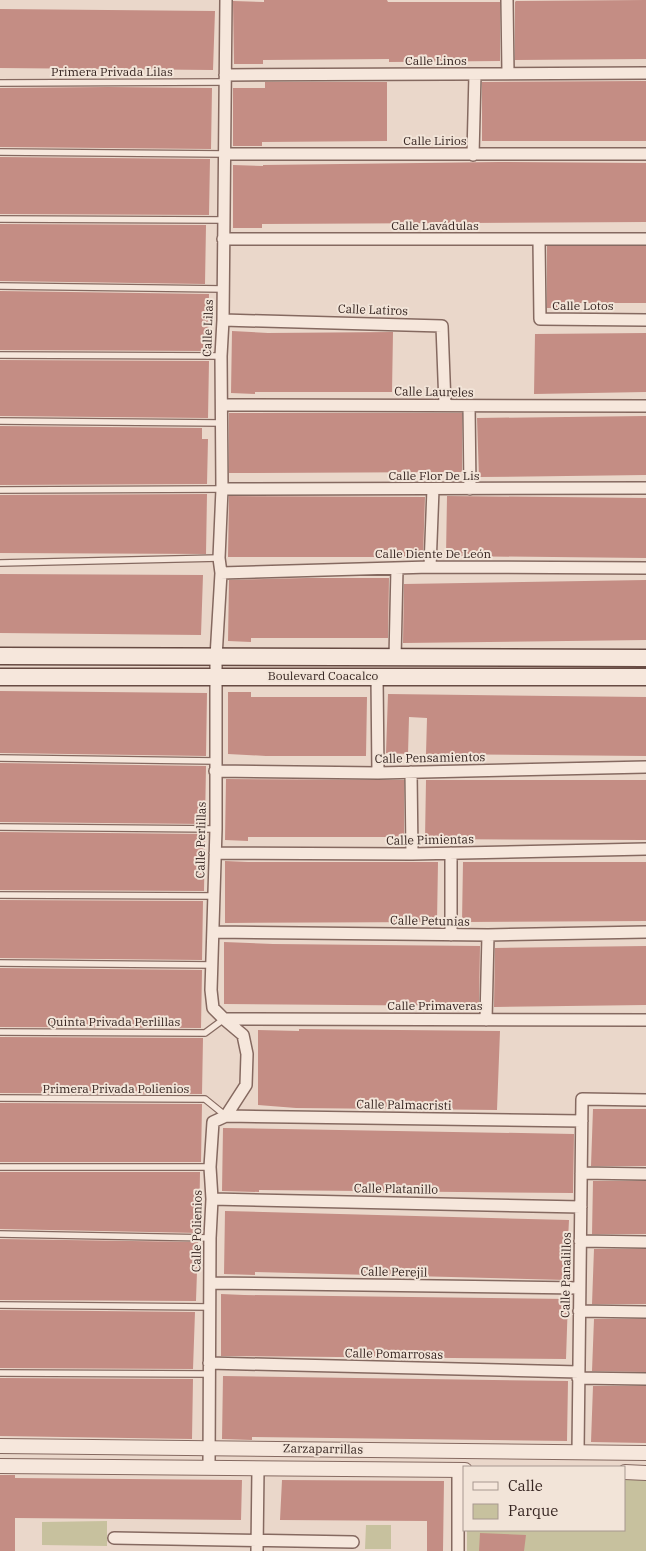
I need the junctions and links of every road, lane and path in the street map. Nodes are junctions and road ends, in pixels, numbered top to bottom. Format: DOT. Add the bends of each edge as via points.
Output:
graph roads {
  1 [pos="226,0"];
  2 [pos="507,0"];
  3 [pos="508,73"];
  4 [pos="646,73"];
  5 [pos="475,74"];
  6 [pos="225,78"];
  7 [pos="0,83"];
  8 [pos="0,152"];
  9 [pos="224,154"];
  10 [pos="646,154"];
  11 [pos="473,155"];
  12 [pos="0,219"];
  13 [pos="224,220"];
  14 [pos="224,239"];
  15 [pos="646,239"];
  16 [pos="539,240"];
  17 [pos="0,286"];
  18 [pos="223,289"];
  19 [pos="223,320"];
  20 [pos="646,320"];
  21 [pos="0,355"];
  22 [pos="221,356"];
  23 [pos="222,405"];
  24 [pos="445,405"];
  25 [pos="469,406"];
  26 [pos="646,406"];
  27 [pos="0,421"];
  28 [pos="221,423"];
  29 [pos="646,488"];
  30 [pos="222,489"];
  31 [pos="433,489"];
  32 [pos="0,490"];
  33 [pos="470,490"];
  34 [pos="219,558"];
  35 [pos="0,563"];
  36 [pos="430,567"];
  37 [pos="397,568"];
  38 [pos="646,568"];
  39 [pos="221,573"];
  40 [pos="0,656"];
  41 [pos="216,657"];
  42 [pos="395,658"];
  43 [pos="646,658"];
  44 [pos="216,676"];
  45 [pos="0,677"];
  46 [pos="377,677"];
  47 [pos="646,677"];
  48 [pos="0,758"];
  49 [pos="215,766"];
  50 [pos="646,767"];
  51 [pos="411,772"];
  52 [pos="378,773"];
  53 [pos="0,827"];
  54 [pos="216,829"];
  55 [pos="646,849"];
  56 [pos="215,853"];
  57 [pos="412,854"];
  58 [pos="451,854"];
  59 [pos="0,895"];
  60 [pos="214,896"];
  61 [pos="214,932"];
  62 [pos="646,932"];
  63 [pos="451,935"];
  64 [pos="488,936"];
  65 [pos="0,963"];
  66 [pos="212,965"];
  67 [pos="224,1019"];
  68 [pos="486,1020"];
  69 [pos="646,1020"];
  70 [pos="0,1032"];
  71 [pos="0,1098"];
  72 [pos="646,1100"];
  73 [pos="226,1116"];
  74 [pos="582,1121"];
  75 [pos="0,1167"];
  76 [pos="210,1167"];
  77 [pos="581,1173"];
  78 [pos="646,1174"];
  79 [pos="212,1199"];
  80 [pos="580,1207"];
  81 [pos="0,1234"];
  82 [pos="210,1238"];
  83 [pos="580,1241"];
  84 [pos="646,1242"];
  85 [pos="210,1283"];
  86 [pos="579,1288"];
  87 [pos="0,1305"];
  88 [pos="210,1307"];
  89 [pos="579,1311"];
  90 [pos="646,1312"];
  91 [pos="209,1369"];
  92 [pos="0,1373"];
  93 [pos="578,1375"];
  94 [pos="646,1379"];
  95 [pos="0,1446"];
  96 [pos="210,1448"];
  97 [pos="578,1452"];
  98 [pos="646,1453"];
  99 [pos="0,1466"];
  100 [pos="209,1468"];
  101 [pos="258,1469"];
  102 [pos="462,1470"];
  103 [pos="626,1472"];
  104 [pos="646,1473"];
  105 [pos="114,1538"];
  106 [pos="353,1542"];
  107 [pos="258,1546"];
  108 [pos="458,1551"];
  1 -- 6 [label="street, Calle Lilas"];
  2 -- 3 [label="street"];
  3 -- 4 [label="street, Calle Linos"];
  3 -- 5 [label="street, Calle Linos"];
  5 -- 6 [label="street, Calle Linos"];
  5 -- 11 [label="street"];
  6 -- 7 [label="lane, Primera Privada Lilas"];
  6 -- 9 [label="street, Calle Lilas"];
  8 -- 9 [label="lane"];
  9 -- 11 [label="street, Calle Lirios"];
  9 -- 13 [label="street, Calle Lilas"];
  10 -- 11 [label="street, Calle Lirios"];
  12 -- 13 [label="lane"];
  13 -- 14 [label="street, Calle Lilas"];
  14 -- 16 [label="street, Calle Lavádulas"];
  14 -- 18 [label="street, Calle Lilas"];
  15 -- 16 [label="street, Calle Lavádulas"];
  16 -- 20 [label="street, Calle Lotos" via="540,319"];
  17 -- 18 [label="lane"];
  18 -- 19 [label="street, Calle Lilas"];
  19 -- 22 [label="street, Calle Lilas"];
  19 -- 24 [label="street, Calle Latiros" via="442,326"];
  21 -- 22 [label="lane"];
  22 -- 23 [label="street, Calle Lilas"];
  23 -- 24 [label="street, Calle Laureles"];
  23 -- 28 [label="street, Calle Lilas"];
  24 -- 25 [label="street, Calle Laureles"];
  25 -- 26 [label="street, Calle Laureles"];
  25 -- 33 [label="street"];
  27 -- 28 [label="lane"];
  28 -- 30 [label="street, Calle Lilas"];
  29 -- 33 [label="street, Calle Flor De Lis"];
  30 -- 31 [label="street, Calle Flor De Lis"];
  30 -- 32 [label="lane"];
  30 -- 34 [label="street, Calle Lilas"];
  31 -- 33 [label="street, Calle Flor De Lis"];
  31 -- 36 [label="street"];
  34 -- 35 [label="lane"];
  34 -- 39 [label="street, Calle Lilas"];
  36 -- 37 [label="street, Calle Diente De León"];
  36 -- 38 [label="street, Calle Diente De León"];
  37 -- 39 [label="street, Calle Diente De León"];
  37 -- 42 [label="street"];
  39 -- 41 [label="street, Calle Lilas"];
  40 -- 41 [label="main road, Boulevard Coacalco"];
  41 -- 42 [label="main road, Boulevard Coacalco"];
  41 -- 44 [label="street, Calle Perlillas"];
  42 -- 43 [label="main road, Boulevard Coacalco"];
  44 -- 45 [label="main road, Boulevard Coacalco"];
  44 -- 46 [label="main road, Boulevard Coacalco"];
  44 -- 49 [label="street, Calle Perlillas"];
  46 -- 47 [label="main road, Boulevard Coacalco"];
  46 -- 52 [label="street"];
  48 -- 49 [label="lane"];
  49 -- 52 [label="street, Calle Pensamientos"];
  49 -- 54 [label="street, Calle Perlillas"];
  50 -- 51 [label="street, Calle Pensamientos"];
  51 -- 52 [label="street, Calle Pensamientos"];
  51 -- 57 [label="street"];
  53 -- 54 [label="lane"];
  54 -- 56 [label="street, Calle Perlillas"];
  55 -- 58 [label="street, Calle Pimientas"];
  56 -- 57 [label="street, Calle Pimientas"];
  56 -- 60 [label="street, Calle Perlillas"];
  57 -- 58 [label="street, Calle Pimientas"];
  58 -- 63 [label="street"];
  59 -- 60 [label="lane"];
  60 -- 61 [label="street, Calle Perlillas"];
  61 -- 63 [label="street, Calle Petunias"];
  61 -- 66 [label="street, Calle Perlillas"];
  62 -- 64 [label="street, Calle Petunias"];
  63 -- 64 [label="street, Calle Petunias"];
  64 -- 68 [label="street"];
  65 -- 66 [label="lane"];
  66 -- 67 [label="street, Calle Perlillas" via="213,1008"];
  67 -- 68 [label="street, Calle Primaveras"];
  67 -- 70 [label="lane, Quinta Privada Perlillas" via="205,1033"];
  67 -- 73 [label="street, Calle Polienios" via="243,1035 247,1054 246,1085"];
  68 -- 69 [label="street, Calle Primaveras"];
  71 -- 73 [label="lane, Primera Privada Polienios" via="205,1099"];
  72 -- 74 [label="street, Calle Panalillos" via="582,1099"];
  73 -- 74 [label="street, Calle Palmacristi"];
  73 -- 76 [label="street, Calle Polienios" via="213,1122"];
  74 -- 77 [label="street, Calle Panalillos"];
  75 -- 76 [label="lane"];
  76 -- 79 [label="street, Calle Polienios"];
  77 -- 78 [label="street"];
  77 -- 80 [label="street, Calle Panalillos"];
  79 -- 80 [label="street, Calle Platanillo"];
  79 -- 82 [label="street, Calle Polienios"];
  80 -- 83 [label="street, Calle Panalillos"];
  81 -- 82 [label="lane"];
  82 -- 85 [label="street, Calle Polienios"];
  83 -- 84 [label="street"];
  83 -- 86 [label="street, Calle Panalillos"];
  85 -- 86 [label="street, Calle Perejil"];
  85 -- 88 [label="street, Calle Polienios"];
  86 -- 89 [label="street, Calle Panalillos"];
  87 -- 88 [label="lane"];
  88 -- 91 [label="street, Calle Polienios"];
  89 -- 90 [label="street"];
  89 -- 93 [label="street, Calle Panalillos"];
  91 -- 92 [label="lane"];
  91 -- 93 [label="street, Calle Pomarrosas"];
  91 -- 96 [label="street, Calle Polienios"];
  93 -- 94 [label="street, Calle Pomarrosas"];
  93 -- 97 [label="street, Calle Panalillos"];
  95 -- 96 [label="street, Zarzaparrillas"];
  96 -- 97 [label="street, Zarzaparrillas"];
  96 -- 100 [label="street, Calle Polienios"];
  97 -- 98 [label="street, Zarzaparrillas"];
  99 -- 100 [label="street, Zarzaparrillas"];
  100 -- 101 [label="street, Zarzaparrillas"];
  101 -- 102 [label="street, Zarzaparrillas"];
  101 -- 107 [label="street"];
  102 -- 108 [label="street"];
  103 -- 104 [label="street"];
  105 -- 107 [label="street"];
  106 -- 107 [label="street"];
}
